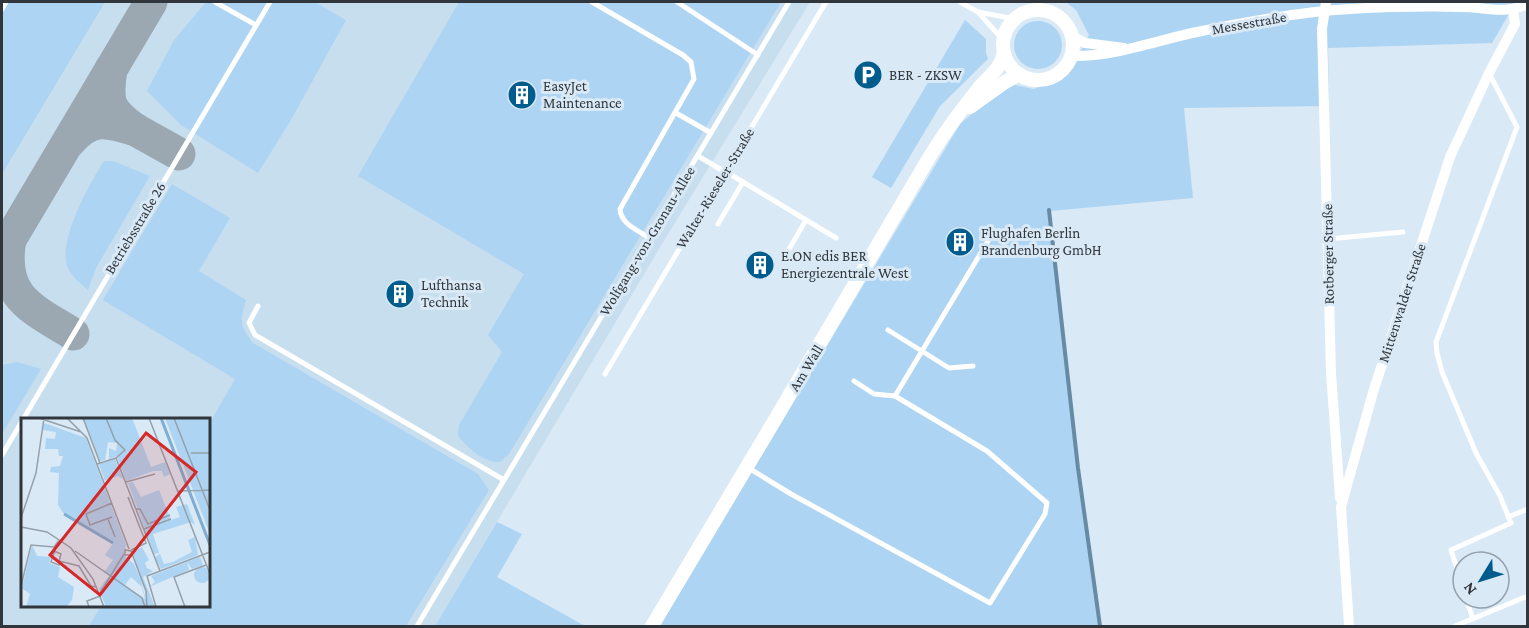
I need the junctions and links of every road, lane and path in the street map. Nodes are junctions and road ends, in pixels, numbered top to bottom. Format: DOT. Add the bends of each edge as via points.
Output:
graph roads {
  1 [pos="6,2"];
  2 [pos="215,2"];
  3 [pos="270,2"];
  4 [pos="592,2"];
  5 [pos="677,2"];
  6 [pos="789,2"];
  7 [pos="826,2"];
  8 [pos="960,2"];
  9 [pos="1527,4"];
  10 [pos="1041,6"];
  11 [pos="1325,6"];
  12 [pos="1055,8"];
  13 [pos="2,9"];
  14 [pos="1513,10"];
  15 [pos="978,12"];
  16 [pos="1015,19"];
  17 [pos="256,25"];
  18 [pos="1072,36"];
  19 [pos="1004,47"];
  20 [pos="1130,48"];
  21 [pos="758,55"];
  22 [pos="1071,56"];
  23 [pos="1489,73"];
  24 [pos="1019,74"];
  25 [pos="963,111"];
  26 [pos="676,113"];
  27 [pos="711,133"];
  28 [pos="698,156"];
  29 [pos="725,172"];
  30 [pos="733,176"];
  31 [pos="743,182"];
  32 [pos="806,220"];
  33 [pos="718,224"];
  34 [pos="1403,232"];
  35 [pos="991,236"];
  36 [pos="648,237"];
  37 [pos="836,238"];
  38 [pos="1328,238"];
  39 [pos="785,256"];
  40 [pos="258,306"];
  41 [pos="888,330"];
  42 [pos="922,351"];
  43 [pos="973,366"];
  44 [pos="605,374"];
  45 [pos="854,381"];
  46 [pos="895,396"];
  47 [pos="24,418"];
  48 [pos="21,423"];
  49 [pos="2,455"];
  50 [pos="747,467"];
  51 [pos="504,480"];
  52 [pos="1341,507"];
  53 [pos="1527,509"];
  54 [pos="1508,517"];
  55 [pos="1451,550"];
  56 [pos="1527,596"];
  57 [pos="1470,610"];
  58 [pos="1473,619"];
  59 [pos="417,627"];
  60 [pos="652,627"];
  61 [pos="1349,627"];
  62 [pos="1455,627"];
  1 -- 13 [label="lane"];
  2 -- 17 [label="lane"];
  3 -- 17 [label="lane, Betriebsstraße 26"];
  4 -- 26 [label="lane" via="691,62 694,79"];
  5 -- 21 [label="lane"];
  6 -- 21 [label="lane, Wolfgang-von-Gronau-Allee"];
  7 -- 29 [label="lane, Walter-Rieseler-Straße"];
  8 -- 15 [label="lane"];
  9 -- 14 [label="street"];
  10 -- 12 [label="street"];
  10 -- 16 [label="street"];
  11 -- 14 [label="street, Messestraße"];
  11 -- 20 [label="street, Messestraße"];
  11 -- 38 [label="street, Rotberger Straße" via="1322,29"];
  12 -- 18 [label="street"];
  14 -- 23 [label="street, Mittenwalder Straße" via="1515,24"];
  15 -- 16 [label="lane"];
  15 -- 19 [label="lane"];
  16 -- 19 [label="street" via="1005,33"];
  17 -- 47 [label="lane, Betriebsstraße 26"];
  18 -- 20 [label="street, Messestraße" via="1085,43"];
  18 -- 22 [label="street"];
  19 -- 24 [label="street"];
  19 -- 25 [label="street, Am Wall" via="997,71 980,86"];
  20 -- 22 [label="street, Messestraße" via="1099,56"];
  21 -- 27 [label="lane, Wolfgang-von-Gronau-Allee"];
  22 -- 24 [label="street" via="1052,77 1038,80"];
  23 -- 52 [label="street, Mittenwalder Straße" via="1450,157 1389,340"];
  23 -- 54 [label="lane" via="1517,127 1436,342 1442,372"];
  24 -- 25 [label="street, Am Wall"];
  25 -- 50 [label="street, Am Wall" via="924,166"];
  26 -- 27 [label="lane"];
  26 -- 36 [label="lane" via="620,209 627,224"];
  27 -- 28 [label="lane, Wolfgang-von-Gronau-Allee"];
  28 -- 29 [label="lane"];
  28 -- 36 [label="lane, Wolfgang-von-Gronau-Allee"];
  29 -- 44 [label="lane, Walter-Rieseler-Straße"];
  30 -- 31 [label="lane"];
  31 -- 32 [label="lane"];
  31 -- 33 [label="lane"];
  32 -- 37 [label="lane"];
  32 -- 39 [label="lane"];
  34 -- 38 [label="lane"];
  35 -- 42 [label="lane"];
  36 -- 51 [label="lane, Wolfgang-von-Gronau-Allee"];
  38 -- 52 [label="street, Rotberger Straße" via="1331,373"];
  40 -- 51 [label="lane" via="249,323 255,335"];
  41 -- 42 [label="lane"];
  42 -- 43 [label="lane" via="949,368"];
  42 -- 46 [label="lane"];
  45 -- 46 [label="lane" via="874,394"];
  46 -- 50 [label="lane" via="987,451 1047,503 1045,514 990,603"];
  48 -- 49 [label="lane, Betriebsstraße 26"];
  50 -- 60 [label="street, Am Wall"];
  51 -- 59 [label="lane, Wolfgang-von-Gronau-Allee"];
  52 -- 61 [label="street, Mittenwalder Straße"];
  53 -- 54 [label="lane"];
  54 -- 55 [label="lane" via="1511,523"];
  56 -- 58 [label="lane"];
  57 -- 58 [label="lane"];
  58 -- 62 [label="lane"];
}
